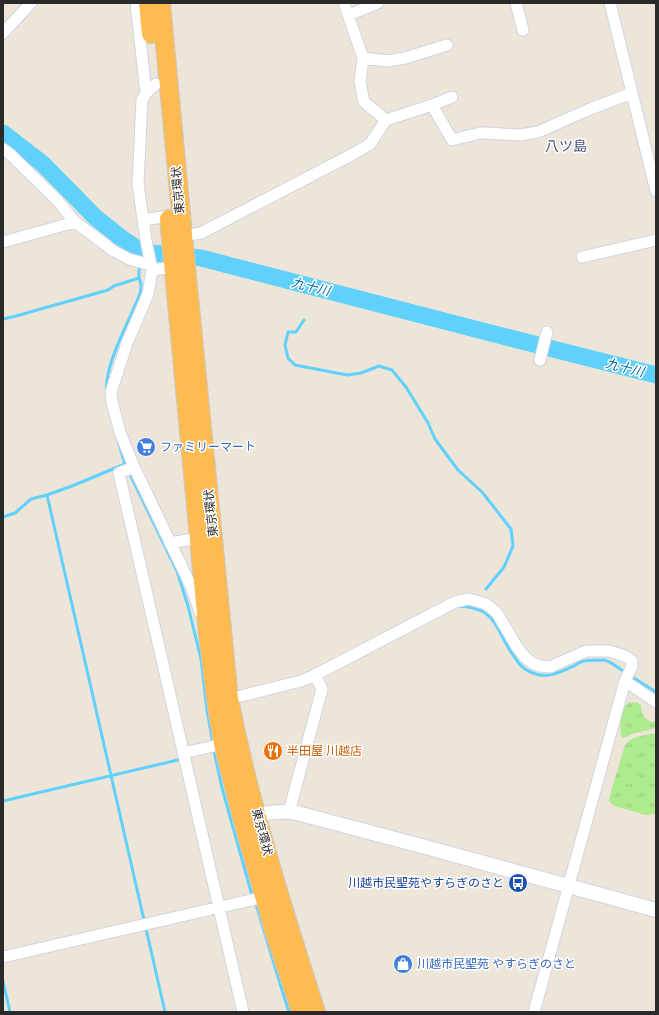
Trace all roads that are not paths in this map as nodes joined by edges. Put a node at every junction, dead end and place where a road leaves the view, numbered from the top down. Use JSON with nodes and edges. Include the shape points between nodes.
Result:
{"nodes":[{"id":1,"x":31,"y":3,"type":"edge"},
{"id":2,"x":136,"y":3,"type":"edge"},
{"id":3,"x":344,"y":3,"type":"edge"},
{"id":4,"x":378,"y":3,"type":"edge"},
{"id":5,"x":516,"y":3,"type":"edge"},
{"id":6,"x":610,"y":3,"type":"edge"},
{"id":7,"x":160,"y":4,"type":"edge"},
{"id":8,"x":349,"y":15,"type":"junction"},
{"id":9,"x":523,"y":30,"type":"dead end"},
{"id":10,"x":3,"y":32,"type":"edge"},
{"id":11,"x":447,"y":45,"type":"dead end"},
{"id":12,"x":363,"y":58,"type":"junction"},
{"id":13,"x":151,"y":89,"type":"junction"},
{"id":14,"x":632,"y":93,"type":"junction"},
{"id":15,"x":452,"y":97,"type":"dead end"},
{"id":16,"x":432,"y":105,"type":"junction"},
{"id":17,"x":386,"y":120,"type":"junction"},
{"id":18,"x":3,"y":149,"type":"edge"},
{"id":19,"x":656,"y":191,"type":"edge"},
{"id":20,"x":168,"y":216,"type":"junction"},
{"id":21,"x":143,"y":220,"type":"junction"},
{"id":22,"x":75,"y":222,"type":"junction"},
{"id":23,"x":183,"y":236,"type":"junction"},
{"id":24,"x":656,"y":240,"type":"edge"},
{"id":25,"x":3,"y":242,"type":"edge"},
{"id":26,"x":582,"y":257,"type":"dead end"},
{"id":27,"x":179,"y":266,"type":"junction"},
{"id":28,"x":152,"y":267,"type":"junction"},
{"id":29,"x":547,"y":332,"type":"dead end"},
{"id":30,"x":540,"y":360,"type":"dead end"},
{"id":31,"x":134,"y":468,"type":"junction"},
{"id":32,"x":200,"y":538,"type":"junction"},
{"id":33,"x":170,"y":543,"type":"junction"},
{"id":34,"x":208,"y":635,"type":"junction"},
{"id":35,"x":627,"y":677,"type":"junction"},
{"id":36,"x":317,"y":678,"type":"junction"},
{"id":37,"x":229,"y":698,"type":"junction"},
{"id":38,"x":656,"y":702,"type":"edge"},
{"id":39,"x":223,"y":744,"type":"junction"},
{"id":40,"x":183,"y":753,"type":"junction"},
{"id":41,"x":289,"y":812,"type":"junction"},
{"id":42,"x":249,"y":817,"type":"junction"},
{"id":43,"x":568,"y":886,"type":"junction"},
{"id":44,"x":264,"y":897,"type":"junction"},
{"id":45,"x":219,"y":907,"type":"junction"},
{"id":46,"x":656,"y":910,"type":"edge"},
{"id":47,"x":3,"y":957,"type":"edge"},
{"id":48,"x":243,"y":1012,"type":"edge"},
{"id":49,"x":301,"y":1012,"type":"edge"},
{"id":50,"x":316,"y":1012,"type":"edge"},
{"id":51,"x":534,"y":1012,"type":"edge"}],
"edges":[{"from":1,"to":10,"type":"street"},
{"from":2,"to":13,"type":"street"},
{"from":3,"to":8,"type":"street"},
{"from":4,"to":8,"type":"street"},
{"from":5,"to":9,"type":"street"},
{"from":6,"to":14,"type":"street"},
{"from":7,"to":13,"type":"highway","name":"東京環状"},
{"from":7,"to":23,"type":"highway","name":"東京環状"},
{"from":8,"to":12,"type":"street"},
{"from":11,"to":12,"type":"street","via":[[388,61]]},
{"from":12,"to":17,"type":"street","via":[[360,82],[364,102]]},
{"from":13,"to":20,"type":"highway","name":"東京環状"},
{"from":13,"to":21,"type":"street","via":[[142,100],[138,184]]},
{"from":14,"to":16,"type":"street","via":[[538,132],[520,135],[480,133],[452,140]]},
{"from":14,"to":19,"type":"street"},
{"from":15,"to":16,"type":"street"},
{"from":16,"to":17,"type":"street"},
{"from":17,"to":23,"type":"street","via":[[370,144],[354,154],[201,233]]},
{"from":18,"to":22,"type":"street","via":[[11,154]]},
{"from":20,"to":21,"type":"street"},
{"from":20,"to":27,"type":"highway","name":"東京環状"},
{"from":21,"to":28,"type":"street"},
{"from":22,"to":25,"type":"street"},
{"from":22,"to":28,"type":"street","via":[[112,250]]},
{"from":23,"to":27,"type":"highway","name":"東京環状"},
{"from":24,"to":26,"type":"street"},
{"from":27,"to":28,"type":"street"},
{"from":27,"to":32,"type":"highway","name":"東京環状"},
{"from":27,"to":37,"type":"highway","name":"東京環状"},
{"from":28,"to":31,"type":"street","via":[[148,294],[126,343],[111,392],[120,432]]},
{"from":29,"to":30,"type":"street"},
{"from":31,"to":33,"type":"street"},
{"from":31,"to":40,"type":"street","via":[[119,473]]},
{"from":32,"to":33,"type":"street"},
{"from":32,"to":34,"type":"highway","name":"東京環状"},
{"from":33,"to":34,"type":"street","via":[[191,586]]},
{"from":34,"to":39,"type":"highway","name":"東京環状"},
{"from":35,"to":36,"type":"street","via":[[632,661],[609,651],[586,651],[550,667],[532,663],[517,647],[497,613],[486,604],[469,599],[455,602]]},
{"from":35,"to":38,"type":"street"},
{"from":35,"to":43,"type":"street"},
{"from":36,"to":37,"type":"street"},
{"from":36,"to":41,"type":"street","via":[[322,689]]},
{"from":37,"to":42,"type":"highway","name":"東京環状"},
{"from":39,"to":40,"type":"street"},
{"from":39,"to":42,"type":"highway","name":"東京環状"},
{"from":40,"to":45,"type":"street"},
{"from":41,"to":42,"type":"street"},
{"from":41,"to":43,"type":"street"},
{"from":42,"to":44,"type":"highway","name":"東京環状"},
{"from":42,"to":50,"type":"highway","name":"東京環状","via":[[279,893]]},
{"from":43,"to":46,"type":"street"},
{"from":43,"to":51,"type":"street"},
{"from":44,"to":45,"type":"street"},
{"from":44,"to":49,"type":"highway","name":"東京環状"},
{"from":45,"to":47,"type":"street"},
{"from":45,"to":48,"type":"street"}]}
